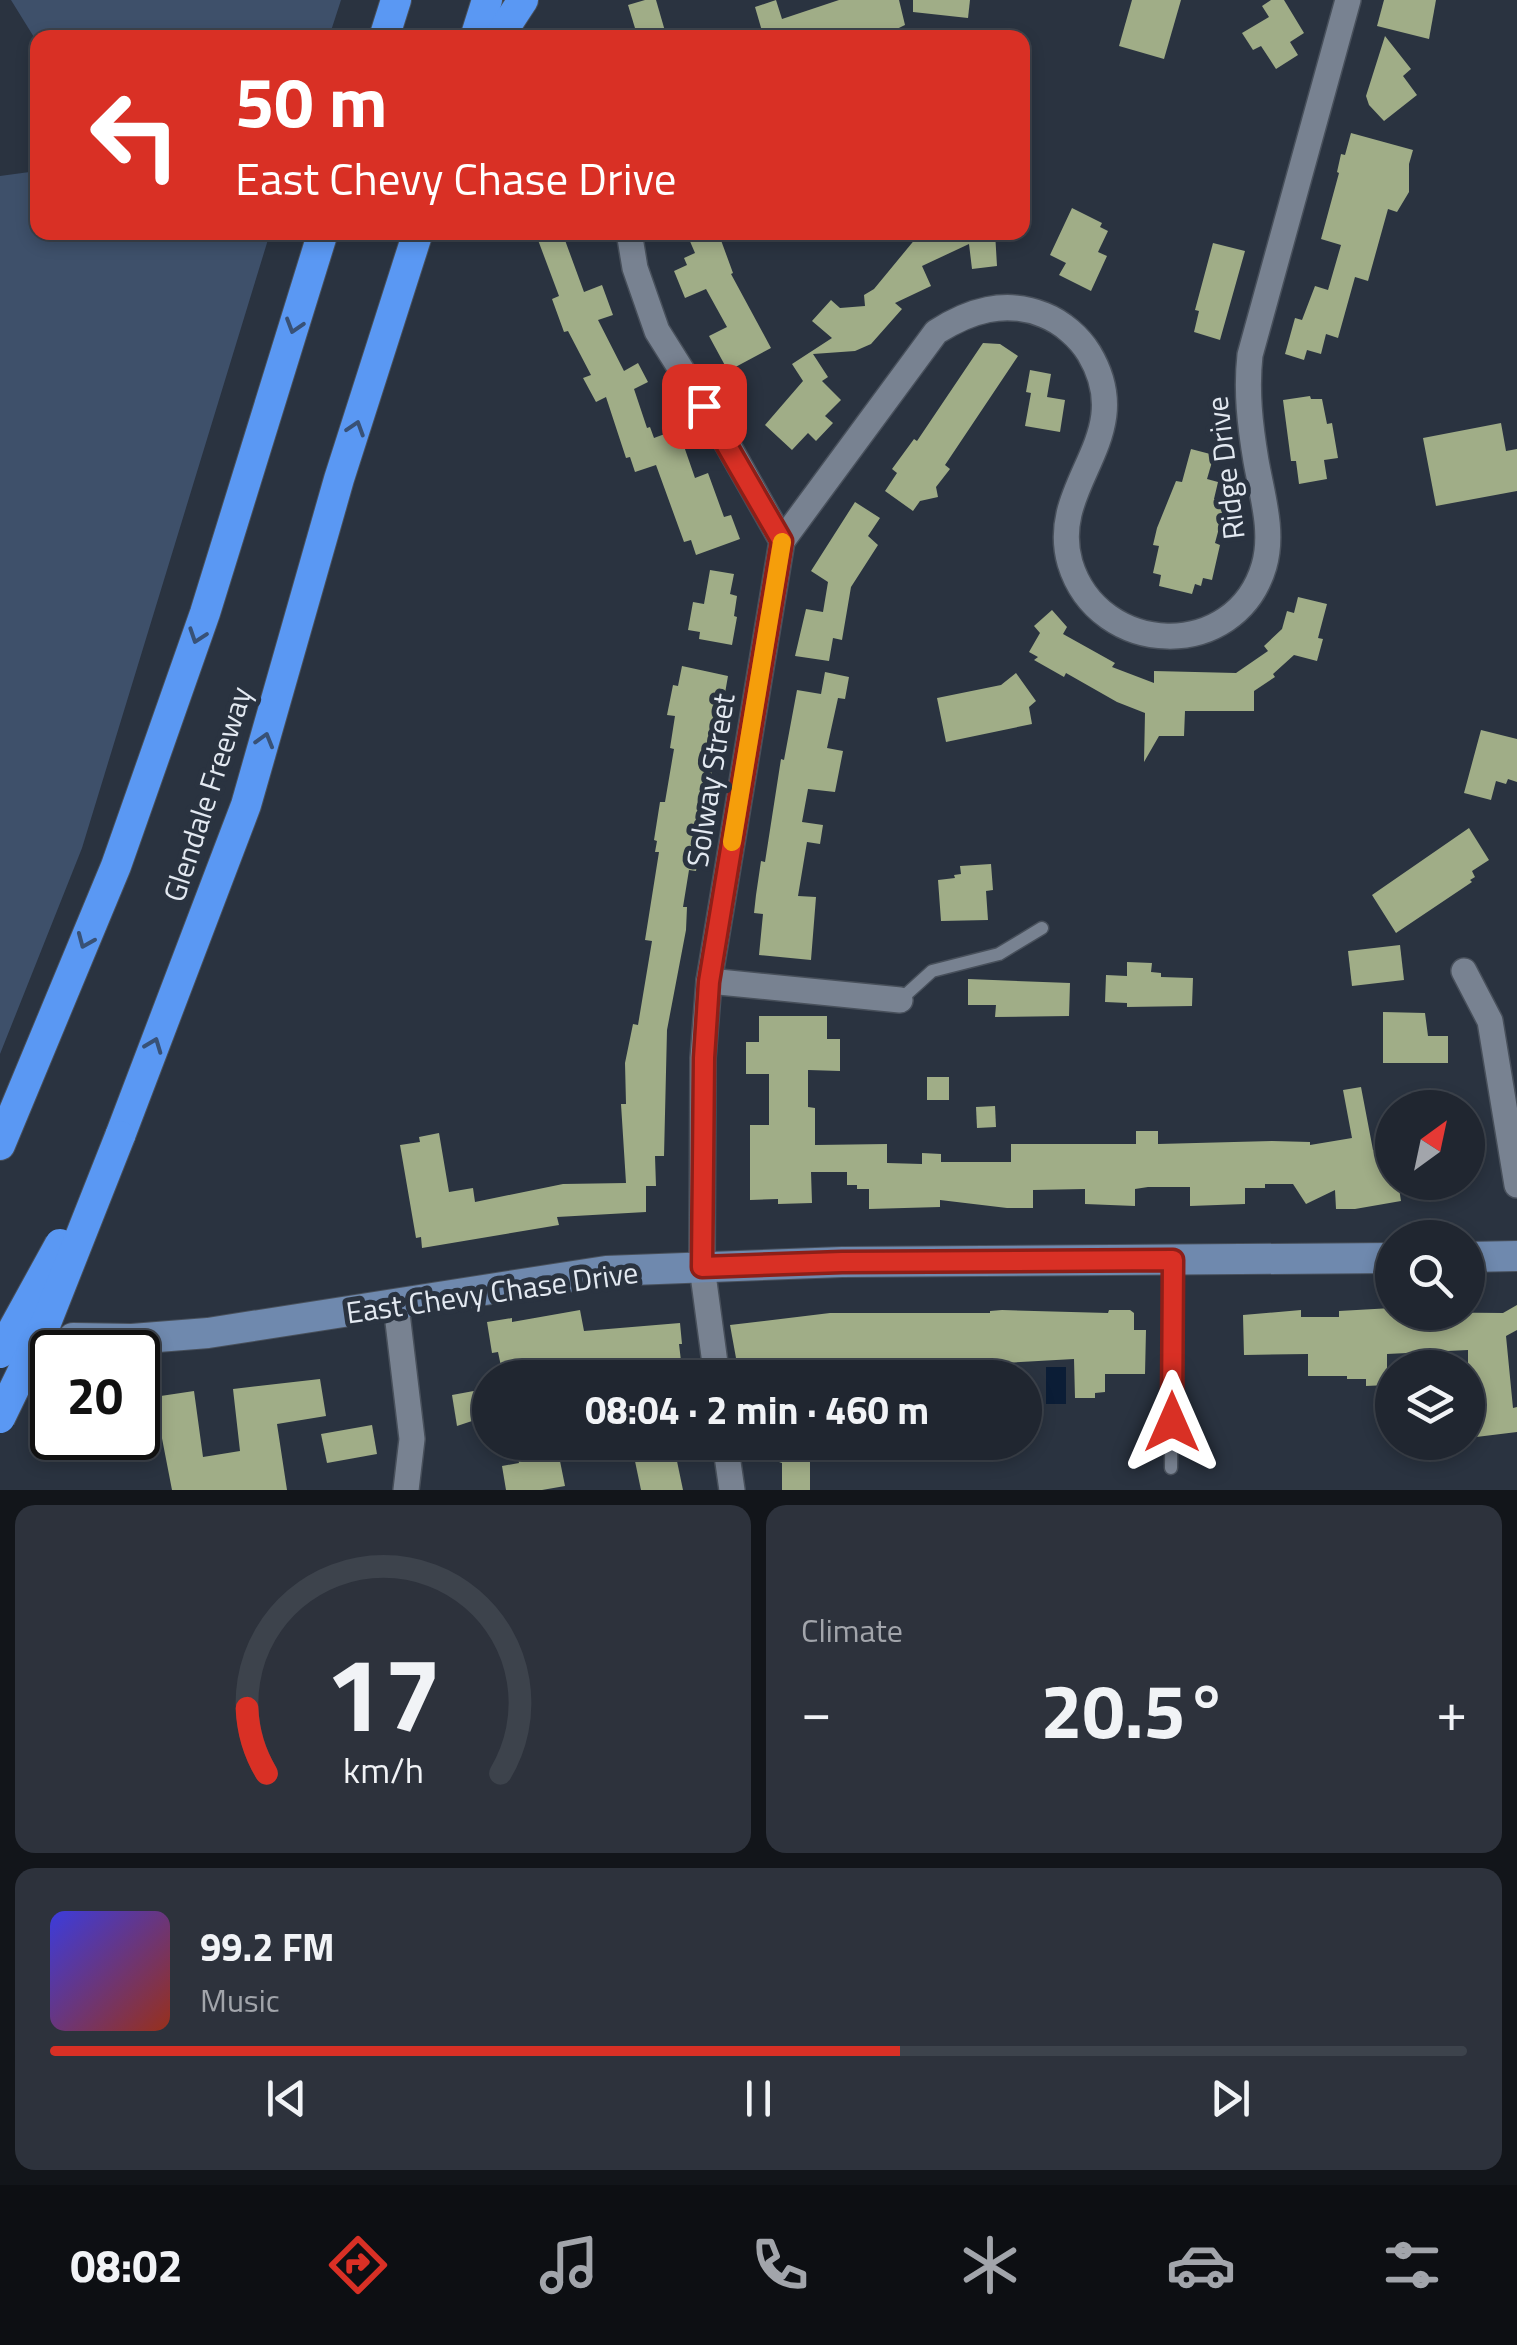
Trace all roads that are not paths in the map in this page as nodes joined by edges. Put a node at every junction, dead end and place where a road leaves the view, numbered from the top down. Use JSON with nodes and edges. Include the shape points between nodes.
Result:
{"nodes":[{"id":1,"x":396,"y":0,"type":"edge"},
{"id":2,"x":487,"y":0,"type":"edge"},
{"id":3,"x":522,"y":0,"type":"edge"},
{"id":4,"x":1348,"y":0,"type":"edge"},
{"id":5,"x":387,"y":30,"type":"edge"},
{"id":6,"x":477,"y":30,"type":"edge"},
{"id":7,"x":503,"y":30,"type":"edge"},
{"id":8,"x":321,"y":240,"type":"edge"},
{"id":9,"x":415,"y":240,"type":"edge"},
{"id":10,"x":630,"y":240,"type":"edge"},
{"id":11,"x":782,"y":541,"type":"junction"},
{"id":12,"x":1042,"y":928,"type":"dead end"},
{"id":13,"x":1464,"y":970,"type":"dead end"},
{"id":14,"x":709,"y":982,"type":"junction"},
{"id":15,"x":900,"y":1000,"type":"joint"},
{"id":16,"x":120,"y":1136,"type":"junction"},
{"id":17,"x":2,"y":1138,"type":"edge"},
{"id":18,"x":1517,"y":1185,"type":"edge"},
{"id":19,"x":1517,"y":1256,"type":"edge"},
{"id":20,"x":1485,"y":1257,"type":"edge"},
{"id":21,"x":1375,"y":1258,"type":"edge"},
{"id":22,"x":1173,"y":1260,"type":"junction"},
{"id":23,"x":702,"y":1267,"type":"junction"},
{"id":24,"x":396,"y":1304,"type":"junction"},
{"id":25,"x":160,"y":1335,"type":"edge"},
{"id":26,"x":0,"y":1353,"type":"edge"},
{"id":27,"x":714,"y":1360,"type":"edge"},
{"id":28,"x":0,"y":1418,"type":"edge"},
{"id":29,"x":728,"y":1460,"type":"edge"},
{"id":30,"x":1171,"y":1468,"type":"dead end"},
{"id":31,"x":406,"y":1490,"type":"edge"},
{"id":32,"x":732,"y":1490,"type":"edge"}],
"edges":[{"from":1,"to":5,"type":"highway"},
{"from":2,"to":6,"type":"highway"},
{"from":3,"to":7,"type":"highway"},
{"from":4,"to":11,"type":"street","name":"Ridge Drive","via":[[1250,355],[1248,400],[1268,544],[1246,600],[1212,626],[1170,638],[1130,631],[1093,604],[1071,566],[1066,526],[1104,427],[1103,388],[1082,343],[1047,316],[1025,309],[980,310],[936,332]]},
{"from":8,"to":17,"type":"highway","name":"Glendale Freeway","one_way":true,"via":[[205,613],[129,830]]},
{"from":16,"to":9,"type":"highway","name":"Glendale Freeway","one_way":true,"via":[[246,805]]},
{"from":10,"to":11,"type":"street","via":[[657,331]]},
{"from":11,"to":14,"type":"street","name":"Solway Street"},
{"from":12,"to":15,"type":"lane","via":[[999,954],[932,970]]},
{"from":13,"to":18,"type":"street","via":[[1490,1021]]},
{"from":14,"to":15,"type":"street"},
{"from":14,"to":23,"type":"street","name":"Solway Street"},
{"from":16,"to":26,"type":"highway","name":"Glendale Freeway","bridge":true},
{"from":16,"to":28,"type":"highway","bridge":true,"via":[[46,1323]]},
{"from":19,"to":20,"type":"main road"},
{"from":21,"to":22,"type":"main road","name":"East Chevy Chase Drive"},
{"from":22,"to":23,"type":"main road","name":"East Chevy Chase Drive"},
{"from":22,"to":30,"type":"lane"},
{"from":23,"to":24,"type":"main road","name":"East Chevy Chase Drive","via":[[606,1271]]},
{"from":23,"to":27,"type":"street","name":"Solway Street"},
{"from":24,"to":25,"type":"main road","name":"East Chevy Chase Drive"},
{"from":24,"to":31,"type":"street","via":[[412,1438]]},
{"from":29,"to":32,"type":"street"}]}
